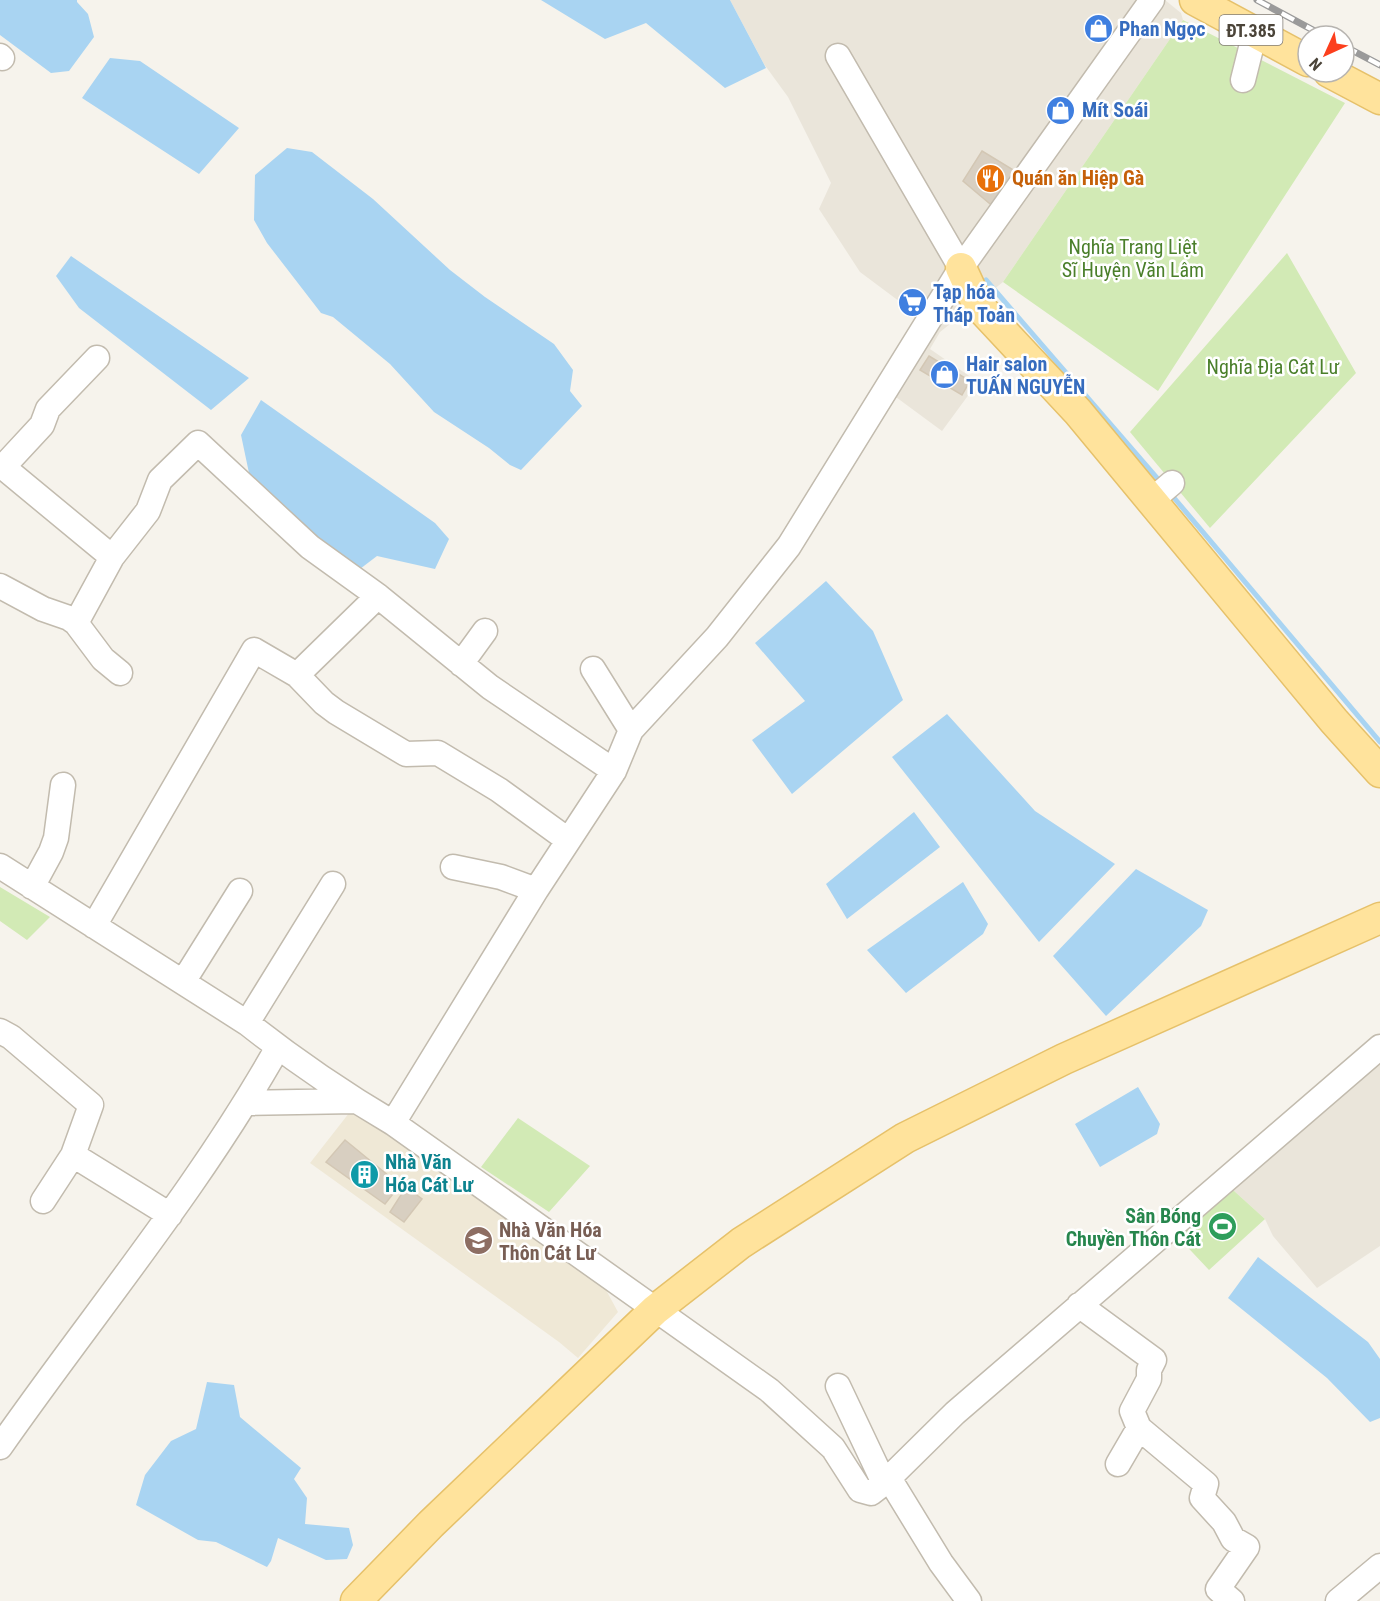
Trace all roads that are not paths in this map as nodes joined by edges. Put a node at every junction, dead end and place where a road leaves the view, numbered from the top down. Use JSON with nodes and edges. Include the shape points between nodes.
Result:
{"nodes":[{"id":1,"x":1152,"y":0,"type":"edge"},
{"id":2,"x":1195,"y":0,"type":"edge"},
{"id":3,"x":1256,"y":32,"type":"junction"},
{"id":4,"x":1296,"y":54,"type":"edge"},
{"id":5,"x":838,"y":56,"type":"dead end"},
{"id":6,"x":1243,"y":80,"type":"dead end"},
{"id":7,"x":1352,"y":84,"type":"edge"},
{"id":8,"x":1380,"y":99,"type":"edge"},
{"id":9,"x":961,"y":268,"type":"junction"},
{"id":10,"x":940,"y":302,"type":"junction"},
{"id":11,"x":978,"y":305,"type":"junction"},
{"id":12,"x":89,"y":360,"type":"dead end"},
{"id":13,"x":112,"y":557,"type":"junction"},
{"id":14,"x":0,"y":586,"type":"edge"},
{"id":15,"x":378,"y":596,"type":"junction"},
{"id":16,"x":76,"y":623,"type":"junction"},
{"id":17,"x":485,"y":632,"type":"dead end"},
{"id":18,"x":461,"y":664,"type":"junction"},
{"id":19,"x":593,"y":669,"type":"dead end"},
{"id":20,"x":120,"y":673,"type":"dead end"},
{"id":21,"x":297,"y":675,"type":"junction"},
{"id":22,"x":630,"y":730,"type":"junction"},
{"id":23,"x":614,"y":771,"type":"junction"},
{"id":24,"x":1380,"y":772,"type":"edge"},
{"id":25,"x":63,"y":785,"type":"dead end"},
{"id":26,"x":568,"y":840,"type":"junction"},
{"id":27,"x":0,"y":866,"type":"edge"},
{"id":28,"x":453,"y":867,"type":"dead end"},
{"id":29,"x":333,"y":884,"type":"dead end"},
{"id":30,"x":32,"y":887,"type":"junction"},
{"id":31,"x":536,"y":890,"type":"junction"},
{"id":32,"x":240,"y":891,"type":"dead end"},
{"id":33,"x":1380,"y":918,"type":"edge"},
{"id":34,"x":94,"y":926,"type":"junction"},
{"id":35,"x":183,"y":982,"type":"junction"},
{"id":36,"x":248,"y":1023,"type":"junction"},
{"id":37,"x":4,"y":1040,"type":"edge"},
{"id":38,"x":278,"y":1047,"type":"junction"},
{"id":39,"x":1380,"y":1047,"type":"edge"},
{"id":40,"x":356,"y":1101,"type":"junction"},
{"id":41,"x":246,"y":1103,"type":"junction"},
{"id":42,"x":393,"y":1123,"type":"junction"},
{"id":43,"x":73,"y":1155,"type":"junction"},
{"id":44,"x":43,"y":1201,"type":"dead end"},
{"id":45,"x":170,"y":1215,"type":"junction"},
{"id":46,"x":1079,"y":1305,"type":"junction"},
{"id":47,"x":656,"y":1310,"type":"junction"},
{"id":48,"x":838,"y":1386,"type":"dead end"},
{"id":49,"x":1139,"y":1428,"type":"junction"},
{"id":50,"x":0,"y":1448,"type":"edge"},
{"id":51,"x":1118,"y":1464,"type":"dead end"},
{"id":52,"x":887,"y":1480,"type":"junction"},
{"id":53,"x":1380,"y":1566,"type":"edge"},
{"id":54,"x":1220,"y":1597,"type":"edge"},
{"id":55,"x":356,"y":1601,"type":"edge"},
{"id":56,"x":969,"y":1601,"type":"edge"},
{"id":57,"x":1338,"y":1601,"type":"edge"}],
"edges":[{"from":1,"to":9,"type":"street"},
{"from":2,"to":3,"type":"main road","number":"ĐT.385"},
{"from":3,"to":4,"type":"main road","number":"ĐT.385"},
{"from":3,"to":6,"type":"street"},
{"from":5,"to":9,"type":"street"},
{"from":7,"to":8,"type":"main road"},
{"from":9,"to":10,"type":"street"},
{"from":9,"to":11,"type":"main road"},
{"from":10,"to":11,"type":"street"},
{"from":10,"to":22,"type":"street","via":[[789,546],[717,637]]},
{"from":11,"to":24,"type":"main road","via":[[1162,492],[1334,721]]},
{"from":12,"to":13,"type":"street","via":[[48,410],[42,425],[3,467]]},
{"from":13,"to":15,"type":"street","via":[[148,511],[160,480],[198,443],[310,547]]},
{"from":13,"to":16,"type":"street"},
{"from":14,"to":16,"type":"street"},
{"from":15,"to":18,"type":"street"},
{"from":15,"to":21,"type":"street"},
{"from":16,"to":20,"type":"street","via":[[98,653]]},
{"from":17,"to":18,"type":"street"},
{"from":18,"to":23,"type":"street"},
{"from":19,"to":22,"type":"street"},
{"from":21,"to":26,"type":"street","via":[[336,712],[406,754],[438,753],[499,790]]},
{"from":21,"to":34,"type":"street","via":[[254,650]]},
{"from":22,"to":23,"type":"street"},
{"from":23,"to":26,"type":"street"},
{"from":25,"to":30,"type":"street","via":[[56,838]]},
{"from":26,"to":31,"type":"street"},
{"from":27,"to":30,"type":"street"},
{"from":28,"to":31,"type":"street"},
{"from":29,"to":36,"type":"street"},
{"from":30,"to":34,"type":"street"},
{"from":31,"to":42,"type":"street"},
{"from":32,"to":35,"type":"street"},
{"from":33,"to":47,"type":"main road","via":[[1064,1059],[905,1138],[741,1243]]},
{"from":34,"to":35,"type":"street"},
{"from":35,"to":36,"type":"street"},
{"from":36,"to":38,"type":"street"},
{"from":37,"to":43,"type":"street","via":[[91,1105]]},
{"from":38,"to":40,"type":"street"},
{"from":38,"to":41,"type":"street"},
{"from":39,"to":46,"type":"street"},
{"from":40,"to":41,"type":"street"},
{"from":40,"to":42,"type":"street"},
{"from":41,"to":45,"type":"street"},
{"from":42,"to":47,"type":"street","via":[[471,1186]]},
{"from":43,"to":44,"type":"street"},
{"from":43,"to":45,"type":"street"},
{"from":45,"to":50,"type":"street"},
{"from":46,"to":49,"type":"street","via":[[1154,1360],[1132,1411]]},
{"from":46,"to":52,"type":"street","via":[[955,1413]]},
{"from":47,"to":52,"type":"street","via":[[802,1418],[833,1448],[860,1490],[871,1493]]},
{"from":47,"to":55,"type":"main road","via":[[431,1524]]},
{"from":48,"to":52,"type":"street"},
{"from":49,"to":51,"type":"street"},
{"from":49,"to":54,"type":"street","via":[[1206,1484],[1202,1498],[1224,1522],[1233,1539],[1247,1547]]},
{"from":52,"to":56,"type":"street"},
{"from":53,"to":57,"type":"street"}]}
